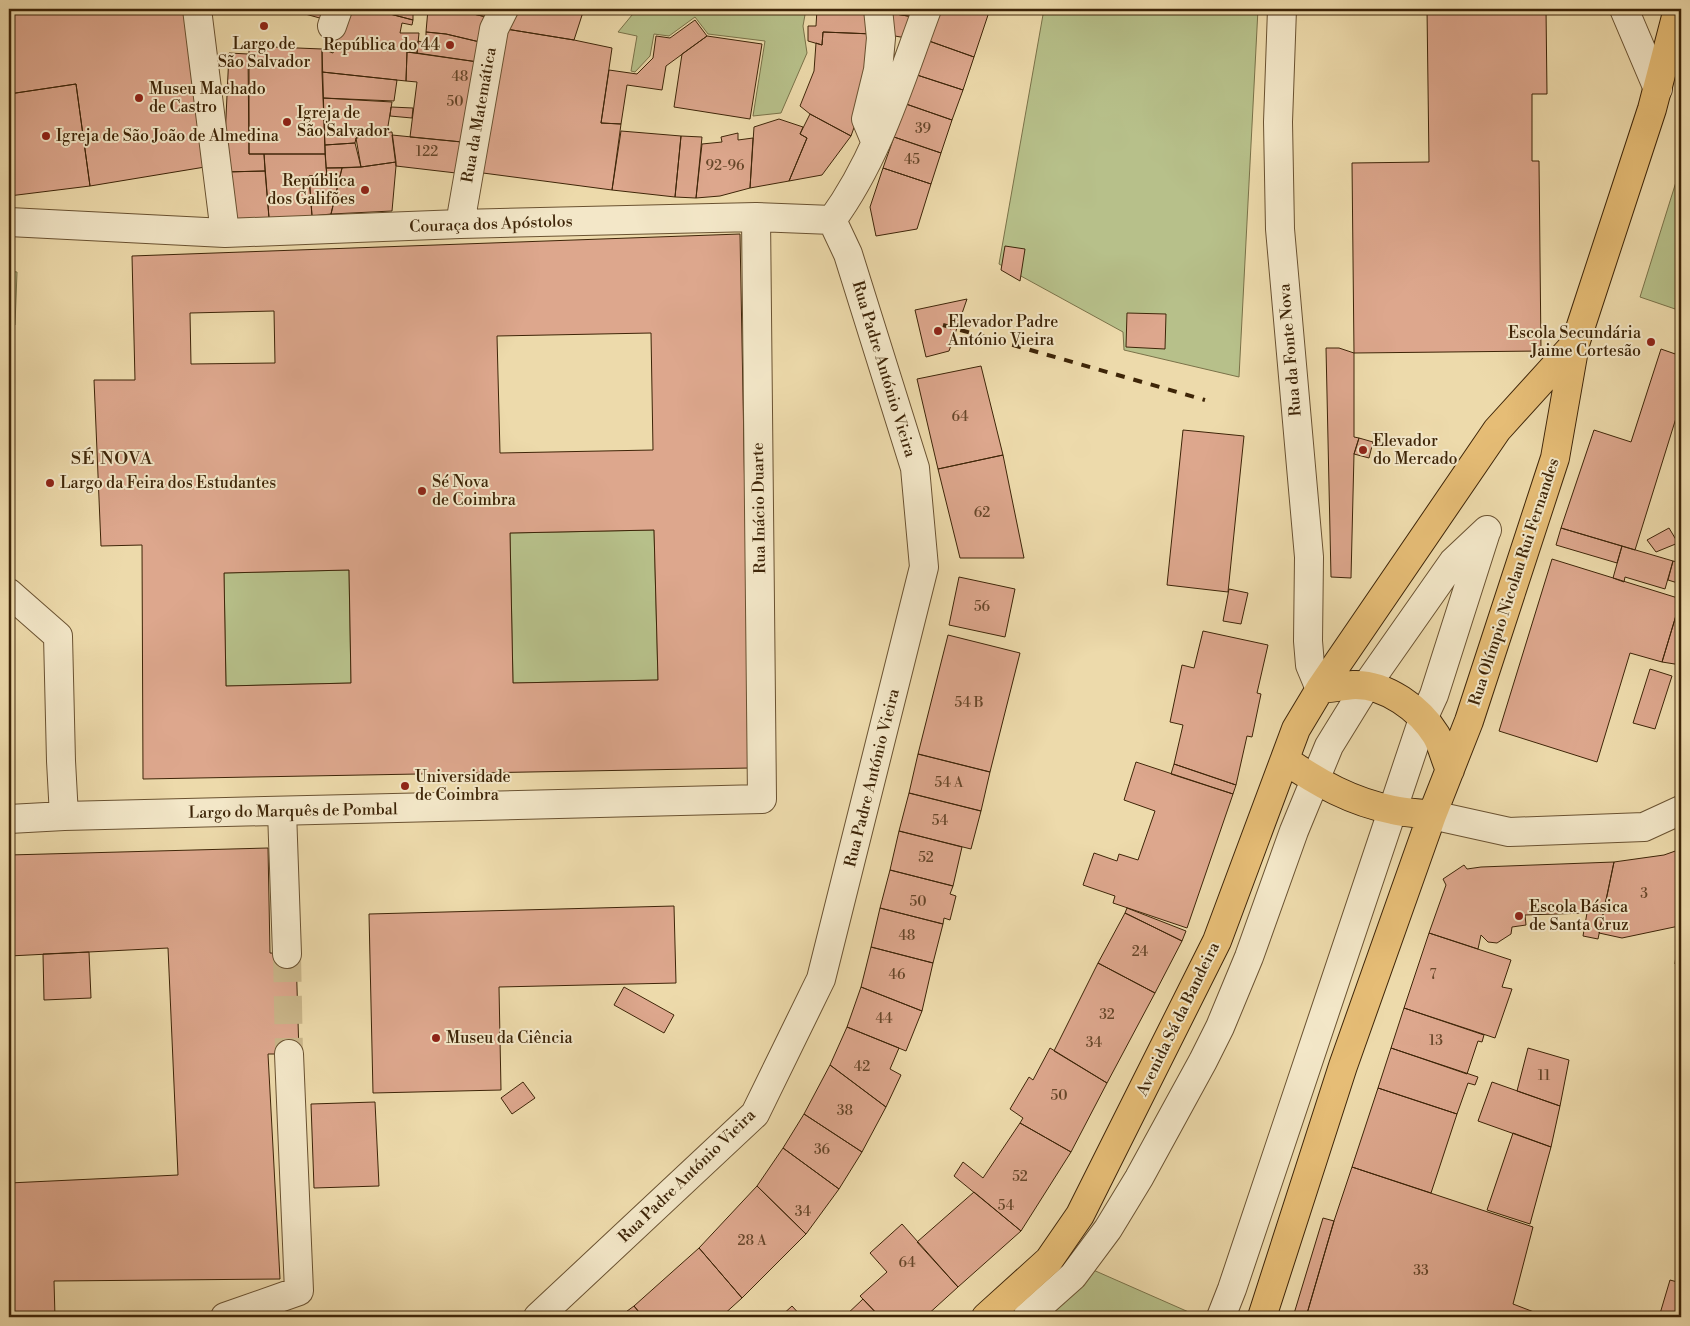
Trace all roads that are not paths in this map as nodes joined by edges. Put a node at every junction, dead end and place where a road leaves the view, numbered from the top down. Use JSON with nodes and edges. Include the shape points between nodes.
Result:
{"nodes":[{"id":1,"x":197,"y":9,"type":"edge"},
{"id":2,"x":504,"y":9,"type":"edge"},
{"id":3,"x":878,"y":9,"type":"edge"},
{"id":4,"x":927,"y":9,"type":"edge"},
{"id":5,"x":1282,"y":9,"type":"edge"},
{"id":6,"x":1624,"y":9,"type":"edge"},
{"id":7,"x":1678,"y":9,"type":"edge"},
{"id":8,"x":1658,"y":89,"type":"junction"},
{"id":9,"x":877,"y":144,"type":"junction"},
{"id":10,"x":756,"y":217,"type":"junction"},
{"id":11,"x":832,"y":220,"type":"junction"},
{"id":12,"x":9,"y":222,"type":"edge"},
{"id":13,"x":460,"y":224,"type":"junction"},
{"id":14,"x":225,"y":233,"type":"junction"},
{"id":15,"x":1575,"y":344,"type":"junction"},
{"id":16,"x":9,"y":592,"type":"edge"},
{"id":17,"x":1366,"y":686,"type":"junction"},
{"id":18,"x":1320,"y":689,"type":"junction"},
{"id":19,"x":1423,"y":719,"type":"junction"},
{"id":20,"x":1284,"y":760,"type":"junction"},
{"id":21,"x":1450,"y":770,"type":"junction"},
{"id":22,"x":1314,"y":780,"type":"junction"},
{"id":23,"x":762,"y":799,"type":"joint"},
{"id":24,"x":1393,"y":810,"type":"junction"},
{"id":25,"x":1681,"y":810,"type":"edge"},
{"id":26,"x":282,"y":811,"type":"junction"},
{"id":27,"x":1432,"y":815,"type":"junction"},
{"id":28,"x":64,"y":816,"type":"junction"},
{"id":29,"x":9,"y":819,"type":"edge"},
{"id":30,"x":286,"y":954,"type":"tunnel mouth"},
{"id":31,"x":289,"y":1054,"type":"tunnel mouth"},
{"id":32,"x":225,"y":1317,"type":"edge"},
{"id":33,"x":538,"y":1317,"type":"edge"},
{"id":34,"x":986,"y":1317,"type":"edge"},
{"id":35,"x":1027,"y":1317,"type":"edge"},
{"id":36,"x":1221,"y":1317,"type":"edge"},
{"id":37,"x":1262,"y":1317,"type":"edge"}],
"edges":[{"from":1,"to":14,"type":"street"},
{"from":2,"to":13,"type":"street","name":"Rua da Matemática","via":[[494,29]]},
{"from":3,"to":9,"type":"street","via":[[881,38],[878,70],[866,119]]},
{"from":4,"to":9,"type":"street"},
{"from":5,"to":18,"type":"street","name":"Rua da Fonte Nova","via":[[1278,122],[1280,229],[1308,557],[1310,665]]},
{"from":6,"to":8,"type":"street"},
{"from":7,"to":8,"type":"main road","name":"Rua Olímpio Nicolau Rui Fernandes"},
{"from":8,"to":15,"type":"main road","name":"Rua Olímpio Nicolau Rui Fernandes"},
{"from":9,"to":11,"type":"street","via":[[848,198]]},
{"from":10,"to":11,"type":"street"},
{"from":10,"to":13,"type":"street","name":"Couraça dos Apóstolos"},
{"from":10,"to":23,"type":"street","name":"Rua Inácio Duarte"},
{"from":11,"to":33,"type":"street","name":"Rua Padre António Vieira","via":[[848,254],[915,468],[924,566],[822,979],[755,1114]]},
{"from":12,"to":14,"type":"street","name":"Couraça dos Apóstolos"},
{"from":13,"to":14,"type":"street","name":"Couraça dos Apóstolos"},
{"from":15,"to":18,"type":"main road","name":"Rua Olímpio Nicolau Rui Fernandes","via":[[1497,430]]},
{"from":15,"to":21,"type":"main road","name":"Rua Olímpio Nicolau Rui Fernandes","via":[[1555,458]]},
{"from":16,"to":28,"type":"street","via":[[58,636]]},
{"from":17,"to":18,"type":"main road"},
{"from":17,"to":19,"type":"main road","via":[[1392,694],[1415,709]]},
{"from":17,"to":19,"type":"street","via":[[1453,562],[1487,530],[1434,695]]},
{"from":17,"to":22,"type":"street","via":[[1329,746]]},
{"from":18,"to":20,"type":"main road","name":"Avenida Sá da Bandeira","via":[[1296,729]]},
{"from":19,"to":21,"type":"main road","via":[[1436,735]]},
{"from":19,"to":24,"type":"street"},
{"from":20,"to":22,"type":"main road"},
{"from":20,"to":34,"type":"main road","name":"Avenida Sá da Bandeira","via":[[1217,941],[1080,1215],[1049,1260]]},
{"from":21,"to":27,"type":"main road","name":"Rua Olímpio Nicolau Rui Fernandes"},
{"from":22,"to":24,"type":"main road","via":[[1364,802]]},
{"from":22,"to":35,"type":"street","via":[[1249,957],[1203,1060],[1108,1229],[1073,1276]]},
{"from":23,"to":26,"type":"street","name":"Largo do Marquês de Pombal"},
{"from":24,"to":27,"type":"main road"},
{"from":24,"to":36,"type":"street"},
{"from":25,"to":27,"type":"street","via":[[1644,827],[1509,832]]},
{"from":26,"to":28,"type":"street","name":"Largo do Marquês de Pombal"},
{"from":26,"to":30,"type":"street"},
{"from":27,"to":37,"type":"main road","via":[[1344,1066]]},
{"from":28,"to":29,"type":"street","name":"Largo do Marquês de Pombal"},
{"from":31,"to":32,"type":"street","via":[[299,1291]]}]}
